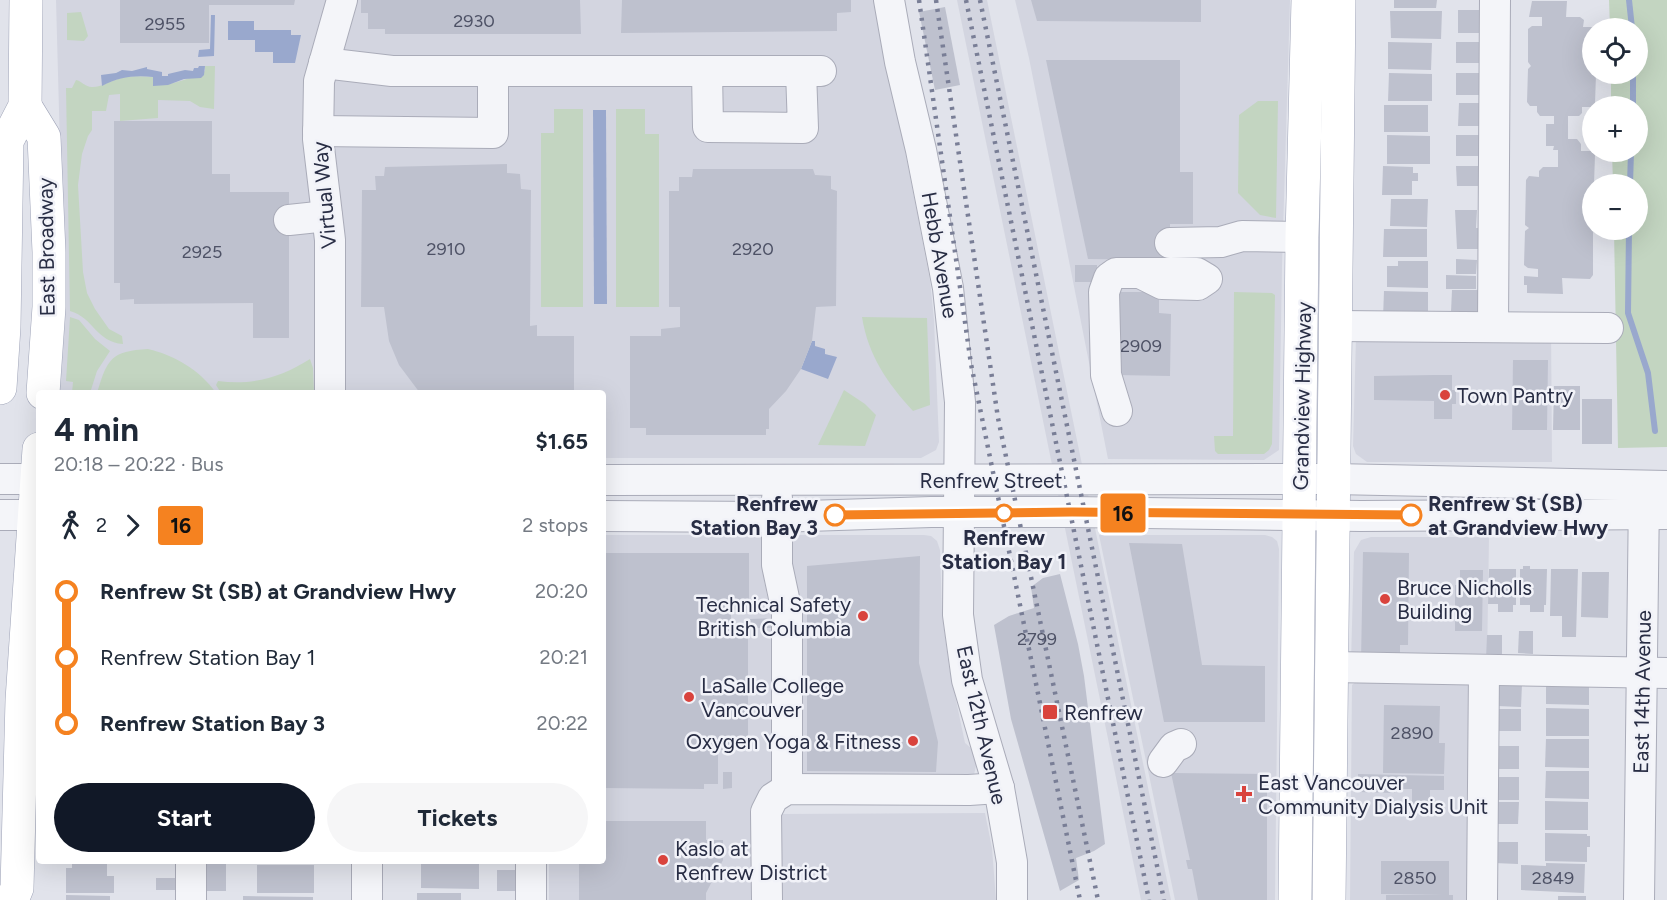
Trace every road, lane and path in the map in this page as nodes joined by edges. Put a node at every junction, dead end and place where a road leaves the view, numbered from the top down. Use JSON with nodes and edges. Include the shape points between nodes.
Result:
{"nodes":[{"id":1,"x":26,"y":0,"type":"edge"},
{"id":2,"x":342,"y":0,"type":"edge"},
{"id":3,"x":890,"y":0,"type":"edge"},
{"id":4,"x":1308,"y":0,"type":"edge"},
{"id":5,"x":1340,"y":0,"type":"edge"},
{"id":6,"x":1496,"y":0,"type":"edge"},
{"id":7,"x":324,"y":63,"type":"junction"},
{"id":8,"x":493,"y":71,"type":"junction"},
{"id":9,"x":706,"y":72,"type":"junction"},
{"id":10,"x":25,"y":106,"type":"junction"},
{"id":11,"x":318,"y":131,"type":"junction"},
{"id":12,"x":327,"y":216,"type":"junction"},
{"id":13,"x":289,"y":220,"type":"dead end"},
{"id":14,"x":1302,"y":237,"type":"junction"},
{"id":15,"x":1170,"y":243,"type":"dead end"},
{"id":16,"x":1207,"y":279,"type":"dead end"},
{"id":17,"x":1335,"y":326,"type":"junction"},
{"id":18,"x":1493,"y":326,"type":"junction"},
{"id":19,"x":2,"y":327,"type":"edge"},
{"id":20,"x":1608,"y":328,"type":"dead end"},
{"id":21,"x":0,"y":388,"type":"edge"},
{"id":22,"x":43,"y":390,"type":"edge"},
{"id":23,"x":330,"y":390,"type":"edge"},
{"id":24,"x":1117,"y":411,"type":"dead end"},
{"id":25,"x":36,"y":470,"type":"edge"},
{"id":26,"x":0,"y":479,"type":"edge"},
{"id":27,"x":1301,"y":479,"type":"junction"},
{"id":28,"x":1334,"y":479,"type":"junction"},
{"id":29,"x":606,"y":480,"type":"edge"},
{"id":30,"x":777,"y":480,"type":"junction"},
{"id":31,"x":960,"y":480,"type":"junction"},
{"id":32,"x":1655,"y":500,"type":"edge"},
{"id":33,"x":959,"y":513,"type":"junction"},
{"id":34,"x":0,"y":515,"type":"edge"},
{"id":35,"x":36,"y":515,"type":"edge"},
{"id":36,"x":1300,"y":515,"type":"junction"},
{"id":37,"x":1334,"y":515,"type":"junction"},
{"id":38,"x":606,"y":516,"type":"edge"},
{"id":39,"x":776,"y":517,"type":"junction"},
{"id":40,"x":36,"y":546,"type":"edge"},
{"id":41,"x":1332,"y":667,"type":"junction"},
{"id":42,"x":32,"y":668,"type":"edge"},
{"id":43,"x":1484,"y":671,"type":"junction"},
{"id":44,"x":1654,"y":673,"type":"edge"},
{"id":45,"x":999,"y":788,"type":"junction"},
{"id":46,"x":787,"y":789,"type":"junction"},
{"id":47,"x":191,"y":864,"type":"edge"},
{"id":48,"x":367,"y":864,"type":"edge"},
{"id":49,"x":531,"y":864,"type":"edge"},
{"id":50,"x":12,"y":900,"type":"edge"},
{"id":51,"x":191,"y":900,"type":"edge"},
{"id":52,"x":367,"y":900,"type":"edge"},
{"id":53,"x":531,"y":900,"type":"edge"},
{"id":54,"x":767,"y":900,"type":"edge"},
{"id":55,"x":1012,"y":900,"type":"edge"},
{"id":56,"x":1295,"y":900,"type":"edge"},
{"id":57,"x":1329,"y":900,"type":"edge"},
{"id":58,"x":1482,"y":900,"type":"edge"},
{"id":59,"x":1639,"y":900,"type":"edge"}],
"edges":[{"from":1,"to":10,"type":"main road","name":"East Broadway"},
{"from":2,"to":7,"type":"street","name":"Virtual Way"},
{"from":3,"to":31,"type":"street","name":"Hebb Avenue","via":[[948,288],[960,402]]},
{"from":4,"to":14,"type":"main road","name":"Grandview Highway"},
{"from":5,"to":17,"type":"main road","name":"Grandview Highway"},
{"from":6,"to":18,"type":"street"},
{"from":7,"to":8,"type":"street","via":[[392,71]]},
{"from":7,"to":11,"type":"street","name":"Virtual Way","via":[[319,81]]},
{"from":8,"to":9,"type":"street"},
{"from":8,"to":11,"type":"street","via":[[493,133]]},
{"from":9,"to":9,"type":"street","via":[[811,71],[803,128],[708,127]]},
{"from":10,"to":19,"type":"main road","name":"East Broadway","via":[[7,141]]},
{"from":10,"to":22,"type":"main road","name":"East Broadway","via":[[44,137],[49,307]]},
{"from":11,"to":12,"type":"street","name":"Virtual Way"},
{"from":12,"to":13,"type":"street"},
{"from":12,"to":23,"type":"street","name":"Virtual Way"},
{"from":14,"to":15,"type":"street","via":[[1242,236],[1221,242]]},
{"from":14,"to":27,"type":"main road","name":"Grandview Highway"},
{"from":16,"to":24,"type":"street","via":[[1197,273],[1116,273],[1109,278],[1104,292],[1106,375]]},
{"from":17,"to":18,"type":"street"},
{"from":17,"to":28,"type":"main road","name":"Grandview Highway"},
{"from":18,"to":20,"type":"street"},
{"from":19,"to":21,"type":"main road","name":"East Broadway"},
{"from":25,"to":26,"type":"street"},
{"from":27,"to":28,"type":"street","name":"Renfrew Street"},
{"from":27,"to":31,"type":"street","name":"Renfrew Street"},
{"from":27,"to":36,"type":"main road","name":"Grandview Highway"},
{"from":28,"to":32,"type":"street","name":"Renfrew Street"},
{"from":28,"to":37,"type":"main road","name":"Grandview Highway"},
{"from":29,"to":30,"type":"street","name":"Renfrew Street"},
{"from":30,"to":31,"type":"street","name":"Renfrew Street"},
{"from":30,"to":39,"type":"street"},
{"from":31,"to":33,"type":"street","name":"Hebb Avenue"},
{"from":32,"to":37,"type":"street","name":"Renfrew Street"},
{"from":32,"to":44,"type":"street","name":"East 14th Avenue"},
{"from":33,"to":36,"type":"street","name":"Renfrew Street"},
{"from":33,"to":39,"type":"street","name":"Renfrew Street"},
{"from":33,"to":45,"type":"street","name":"East 12th Avenue","via":[[958,615],[967,680]]},
{"from":34,"to":35,"type":"street"},
{"from":36,"to":37,"type":"street","name":"Renfrew Street"},
{"from":36,"to":56,"type":"main road","name":"Grandview Highway"},
{"from":37,"to":41,"type":"main road","name":"Grandview Highway"},
{"from":38,"to":39,"type":"street","name":"Renfrew Street"},
{"from":39,"to":46,"type":"street","via":[[777,565],[787,612]]},
{"from":40,"to":42,"type":"main road"},
{"from":41,"to":43,"type":"street"},
{"from":41,"to":57,"type":"main road","name":"Grandview Highway"},
{"from":42,"to":50,"type":"main road","via":[[17,888]]},
{"from":43,"to":44,"type":"street"},
{"from":43,"to":58,"type":"street"},
{"from":44,"to":59,"type":"street","name":"East 14th Avenue"},
{"from":45,"to":46,"type":"street"},
{"from":45,"to":55,"type":"street","name":"East 12th Avenue","via":[[1012,862]]},
{"from":46,"to":54,"type":"street","via":[[773,798],[766,812]]},
{"from":47,"to":51,"type":"street"},
{"from":48,"to":52,"type":"street"},
{"from":49,"to":53,"type":"street"}]}
